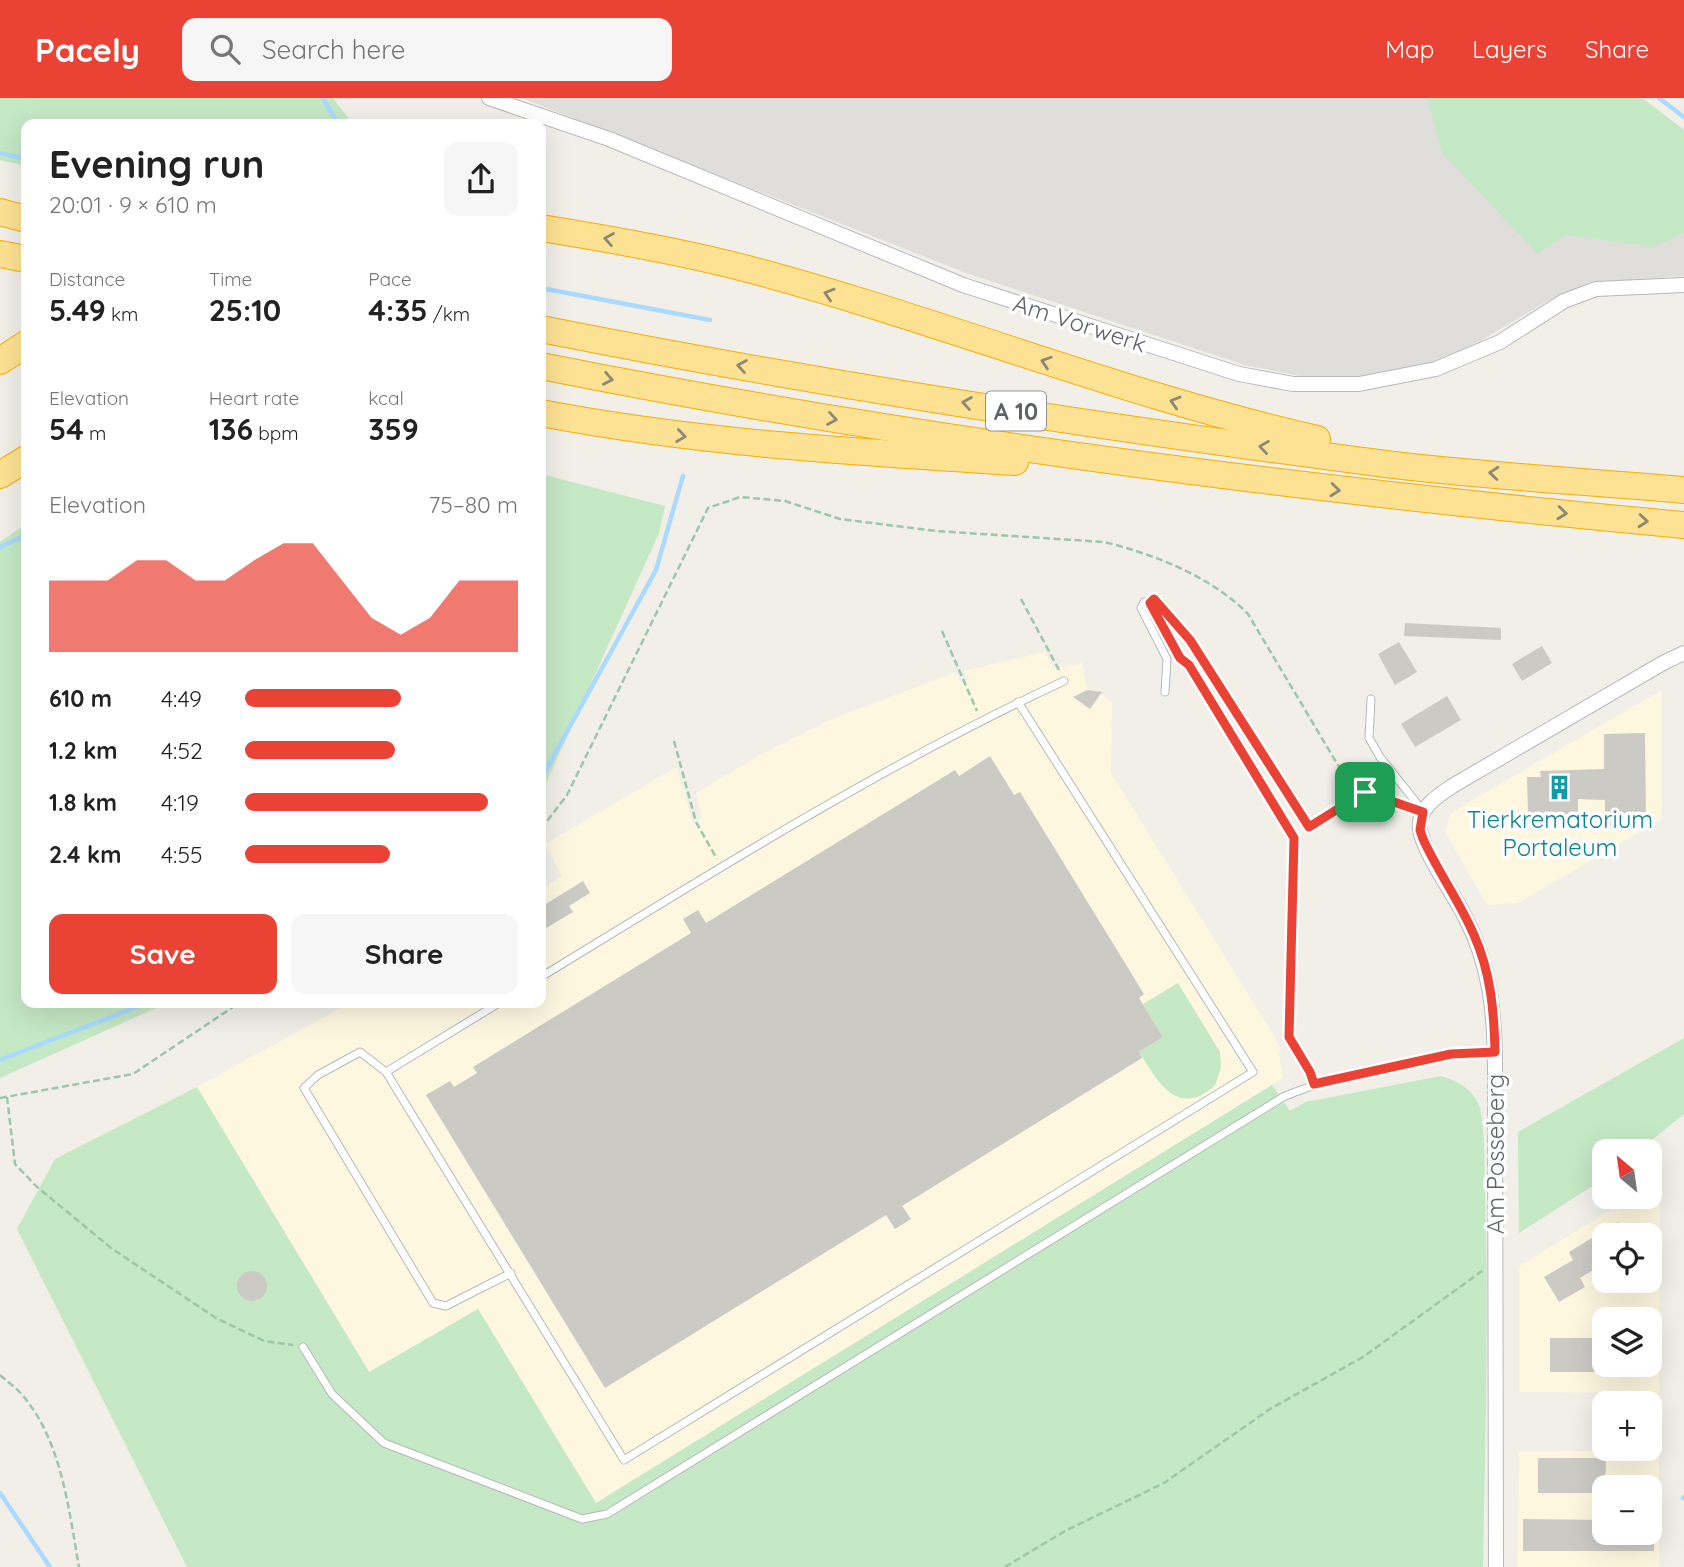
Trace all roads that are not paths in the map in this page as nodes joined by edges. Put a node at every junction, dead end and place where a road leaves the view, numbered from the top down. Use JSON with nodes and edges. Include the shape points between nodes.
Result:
{"nodes":[{"id":1,"x":489,"y":98,"type":"edge"},
{"id":2,"x":0,"y":212,"type":"edge"},
{"id":3,"x":21,"y":218,"type":"edge"},
{"id":4,"x":546,"y":229,"type":"edge"},
{"id":5,"x":0,"y":254,"type":"edge"},
{"id":6,"x":21,"y":258,"type":"edge"},
{"id":7,"x":1684,"y":285,"type":"edge"},
{"id":8,"x":546,"y":330,"type":"edge"},
{"id":9,"x":546,"y":367,"type":"edge"},
{"id":10,"x":546,"y":414,"type":"edge"},
{"id":11,"x":21,"y":462,"type":"edge"},
{"id":12,"x":1380,"y":463,"type":"junction"},
{"id":13,"x":1146,"y":466,"type":"junction"},
{"id":14,"x":0,"y":475,"type":"edge"},
{"id":15,"x":1684,"y":490,"type":"edge"},
{"id":16,"x":1684,"y":525,"type":"edge"},
{"id":17,"x":1684,"y":653,"type":"edge"},
{"id":18,"x":1064,"y":681,"type":"road end"},
{"id":19,"x":1165,"y":692,"type":"dead end"},
{"id":20,"x":1371,"y":699,"type":"dead end"},
{"id":21,"x":1018,"y":702,"type":"junction"},
{"id":22,"x":1423,"y":812,"type":"junction"},
{"id":23,"x":546,"y":974,"type":"edge"},
{"id":24,"x":491,"y":1008,"type":"edge"},
{"id":25,"x":1280,"y":1027,"type":"dead end"},
{"id":26,"x":1289,"y":1037,"type":"junction"},
{"id":27,"x":1495,"y":1052,"type":"junction"},
{"id":28,"x":386,"y":1072,"type":"junction"},
{"id":29,"x":1314,"y":1084,"type":"junction"},
{"id":30,"x":511,"y":1273,"type":"junction"},
{"id":31,"x":303,"y":1347,"type":"road end"},
{"id":32,"x":1496,"y":1567,"type":"edge"}],
"edges":[{"from":1,"to":7,"type":"street","name":"Am Vorwerk","via":[[609,139],[963,285],[1240,374],[1293,384],[1359,384],[1436,369],[1500,342],[1564,301],[1596,289]]},
{"from":2,"to":3,"type":"highway"},
{"from":12,"to":4,"type":"highway","one_way":true,"via":[[1332,442],[1111,383],[748,269]]},
{"from":5,"to":6,"type":"highway"},
{"from":12,"to":8,"type":"highway","number":"A 10","one_way":true,"via":[[1063,419]]},
{"from":9,"to":13,"type":"highway","number":"A 10","one_way":true,"via":[[905,431]]},
{"from":10,"to":13,"type":"highway","one_way":true,"via":[[715,441],[1035,464]]},
{"from":11,"to":14,"type":"highway"},
{"from":15,"to":12,"type":"highway","number":"A 10","one_way":true},
{"from":13,"to":16,"type":"highway","number":"A 10","one_way":true},
{"from":17,"to":22,"type":"street","via":[[1454,785]]},
{"from":18,"to":21,"type":"lane"},
{"from":19,"to":26,"type":"lane","via":[[1167,659],[1141,608],[1144,602],[1150,603],[1294,838]]},
{"from":20,"to":22,"type":"lane","via":[[1369,738]]},
{"from":21,"to":23,"type":"lane","via":[[721,867]]},
{"from":21,"to":30,"type":"lane","via":[[1253,1072],[624,1460]]},
{"from":22,"to":27,"type":"street","name":"Am Posseberg","via":[[1423,839],[1485,963]]},
{"from":24,"to":28,"type":"lane"},
{"from":25,"to":26,"type":"lane"},
{"from":26,"to":29,"type":"lane"},
{"from":27,"to":29,"type":"lane","via":[[1451,1054]]},
{"from":27,"to":32,"type":"street","name":"Am Posseberg"},
{"from":28,"to":30,"type":"lane"},
{"from":28,"to":30,"type":"lane","via":[[360,1052],[304,1088],[433,1303],[446,1306]]},
{"from":29,"to":31,"type":"lane","via":[[1283,1097],[607,1514],[582,1520],[384,1443],[332,1394]]}]}
